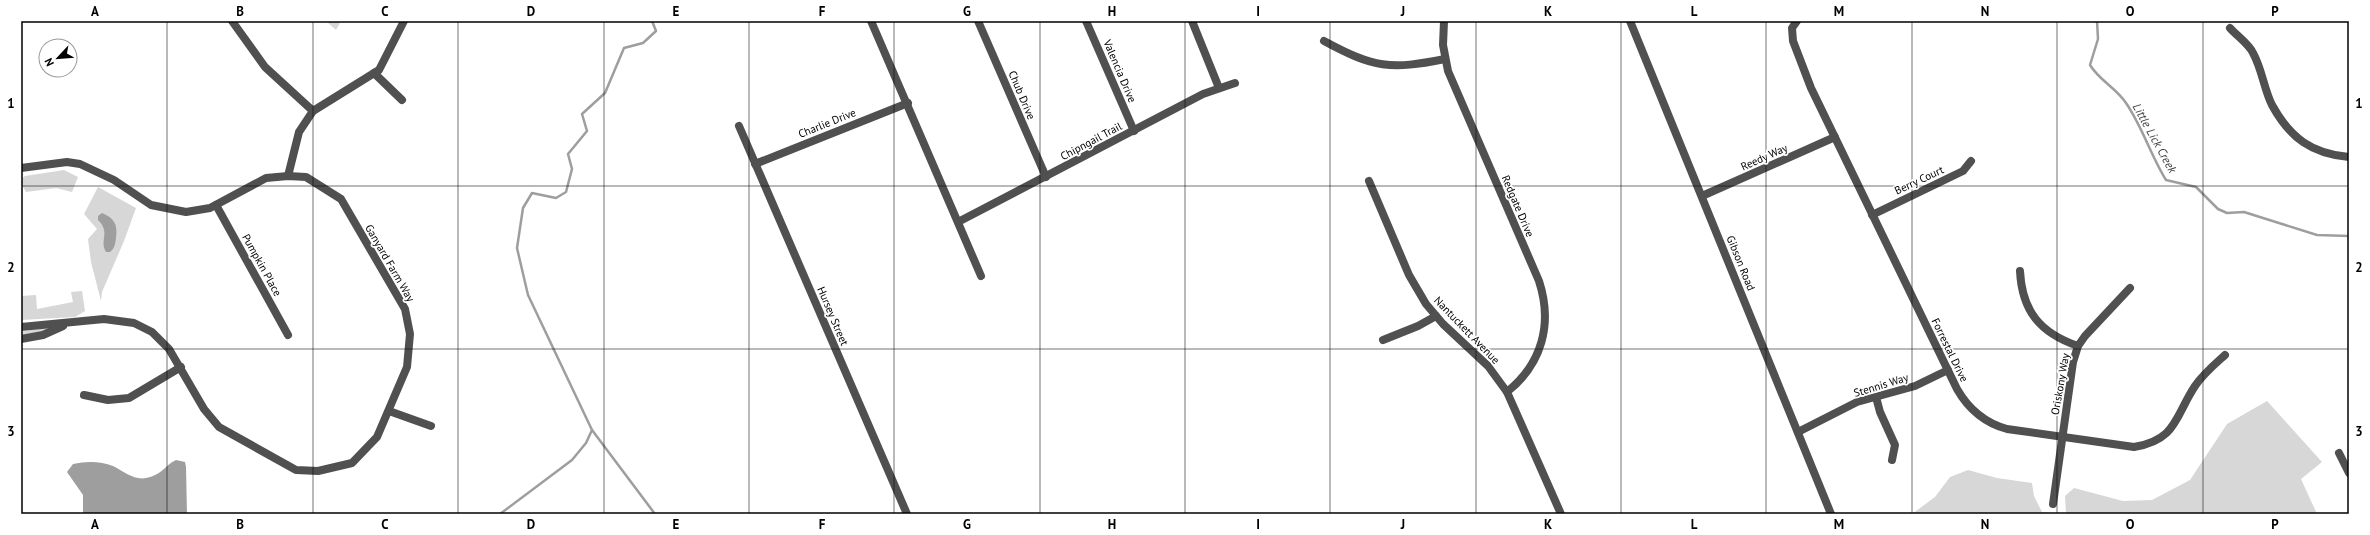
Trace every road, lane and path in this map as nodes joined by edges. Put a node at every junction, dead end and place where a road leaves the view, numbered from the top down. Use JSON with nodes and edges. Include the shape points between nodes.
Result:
{"nodes":[{"id":1,"x":232,"y":21,"type":"edge"},
{"id":2,"x":404,"y":21,"type":"edge"},
{"id":3,"x":871,"y":21,"type":"edge"},
{"id":4,"x":978,"y":21,"type":"edge"},
{"id":5,"x":1086,"y":21,"type":"edge"},
{"id":6,"x":1192,"y":21,"type":"edge"},
{"id":7,"x":1444,"y":21,"type":"edge"},
{"id":8,"x":1630,"y":21,"type":"edge"},
{"id":9,"x":1796,"y":21,"type":"edge"},
{"id":10,"x":2230,"y":28,"type":"dead end"},
{"id":11,"x":1324,"y":41,"type":"dead end"},
{"id":12,"x":1445,"y":59,"type":"junction"},
{"id":13,"x":374,"y":73,"type":"junction"},
{"id":14,"x":1235,"y":83,"type":"dead end"},
{"id":15,"x":1219,"y":88,"type":"junction"},
{"id":16,"x":402,"y":100,"type":"dead end"},
{"id":17,"x":908,"y":103,"type":"junction"},
{"id":18,"x":313,"y":111,"type":"junction"},
{"id":19,"x":739,"y":126,"type":"dead end"},
{"id":20,"x":1134,"y":131,"type":"junction"},
{"id":21,"x":1835,"y":137,"type":"junction"},
{"id":22,"x":2349,"y":157,"type":"edge"},
{"id":23,"x":1971,"y":161,"type":"dead end"},
{"id":24,"x":755,"y":164,"type":"junction"},
{"id":25,"x":21,"y":168,"type":"edge"},
{"id":26,"x":288,"y":176,"type":"junction"},
{"id":27,"x":1046,"y":177,"type":"junction"},
{"id":28,"x":1370,"y":181,"type":"dead end"},
{"id":29,"x":1702,"y":196,"type":"junction"},
{"id":30,"x":216,"y":206,"type":"junction"},
{"id":31,"x":1872,"y":215,"type":"junction"},
{"id":32,"x":958,"y":222,"type":"junction"},
{"id":33,"x":2020,"y":271,"type":"dead end"},
{"id":34,"x":981,"y":276,"type":"dead end"},
{"id":35,"x":2130,"y":288,"type":"dead end"},
{"id":36,"x":1436,"y":316,"type":"junction"},
{"id":37,"x":66,"y":325,"type":"junction"},
{"id":38,"x":21,"y":327,"type":"edge"},
{"id":39,"x":288,"y":335,"type":"dead end"},
{"id":40,"x":21,"y":339,"type":"edge"},
{"id":41,"x":1384,"y":340,"type":"dead end"},
{"id":42,"x":2078,"y":346,"type":"junction"},
{"id":43,"x":2225,"y":354,"type":"dead end"},
{"id":44,"x":181,"y":367,"type":"junction"},
{"id":45,"x":1948,"y":370,"type":"junction"},
{"id":46,"x":1507,"y":392,"type":"junction"},
{"id":47,"x":84,"y":395,"type":"dead end"},
{"id":48,"x":1876,"y":397,"type":"junction"},
{"id":49,"x":389,"y":411,"type":"junction"},
{"id":50,"x":431,"y":426,"type":"dead end"},
{"id":51,"x":1798,"y":432,"type":"junction"},
{"id":52,"x":2062,"y":437,"type":"junction"},
{"id":53,"x":2339,"y":453,"type":"dead end"},
{"id":54,"x":1892,"y":460,"type":"dead end"},
{"id":55,"x":2349,"y":473,"type":"edge"},
{"id":56,"x":2054,"y":504,"type":"dead end"},
{"id":57,"x":906,"y":514,"type":"edge"},
{"id":58,"x":1561,"y":514,"type":"edge"},
{"id":59,"x":1831,"y":514,"type":"edge"}],
"edges":[{"from":1,"to":18,"type":"street","via":[[265,67]]},
{"from":2,"to":13,"type":"street","via":[[387,57]]},
{"from":3,"to":17,"type":"street"},
{"from":4,"to":27,"type":"street","name":"Chub Drive"},
{"from":5,"to":20,"type":"street","name":"Valencia Drive"},
{"from":6,"to":15,"type":"street"},
{"from":7,"to":12,"type":"street","name":"Redgate Drive"},
{"from":8,"to":29,"type":"street","name":"Gibson Road"},
{"from":9,"to":21,"type":"street","name":"Forrestal Drive","via":[[1792,28],[1793,40]]},
{"from":10,"to":22,"type":"street","via":[[2253,52],[2272,104],[2292,132],[2303,143],[2318,152]]},
{"from":11,"to":12,"type":"street","via":[[1360,59],[1380,65],[1409,66]]},
{"from":12,"to":46,"type":"street","name":"Redgate Drive","via":[[1539,281],[1546,308],[1544,336],[1538,355],[1527,373]]},
{"from":13,"to":16,"type":"street"},
{"from":13,"to":18,"type":"street"},
{"from":14,"to":15,"type":"street","name":"Chipngail Trail"},
{"from":15,"to":20,"type":"street","name":"Chipngail Trail"},
{"from":17,"to":24,"type":"street","name":"Charlie Drive"},
{"from":17,"to":32,"type":"street"},
{"from":18,"to":26,"type":"street","via":[[299,132]]},
{"from":19,"to":24,"type":"street","name":"Hursey Street"},
{"from":20,"to":27,"type":"street","name":"Chipngail Trail"},
{"from":21,"to":29,"type":"street","name":"Reedy Way"},
{"from":21,"to":31,"type":"street","name":"Forrestal Drive"},
{"from":23,"to":31,"type":"street","name":"Berry Court","via":[[1963,171]]},
{"from":24,"to":57,"type":"street","name":"Hursey Street"},
{"from":25,"to":30,"type":"street","name":"Ganyard Farm Way","via":[[67,162],[80,164],[112,178],[151,205],[163,209],[186,212]]},
{"from":26,"to":30,"type":"street","name":"Ganyard Farm Way","via":[[266,178]]},
{"from":26,"to":49,"type":"street","name":"Ganyard Farm Way","via":[[306,177],[340,200],[405,309],[410,334],[407,367]]},
{"from":27,"to":32,"type":"street","name":"Chipngail Trail"},
{"from":28,"to":36,"type":"street","name":"Nantuckett Avenue","via":[[1415,288]]},
{"from":29,"to":51,"type":"street","name":"Gibson Road"},
{"from":30,"to":39,"type":"street","name":"Pumpkin Place"},
{"from":31,"to":45,"type":"street","name":"Forrestal Drive"},
{"from":32,"to":34,"type":"street"},
{"from":33,"to":42,"type":"street","via":[[2021,289],[2032,316],[2048,332]]},
{"from":35,"to":42,"type":"street","name":"Oriskony Way"},
{"from":36,"to":41,"type":"street"},
{"from":36,"to":46,"type":"street","name":"Nantuckett Avenue","via":[[1488,366]]},
{"from":37,"to":38,"type":"street","name":"Ganyard Farm Way"},
{"from":37,"to":40,"type":"street","name":"Ganyard Farm Way"},
{"from":37,"to":44,"type":"street","name":"Ganyard Farm Way","via":[[104,320],[134,323],[152,332],[169,349]]},
{"from":42,"to":52,"type":"street","name":"Oriskony Way","via":[[2072,362]]},
{"from":43,"to":52,"type":"street","name":"Forrestal Drive","via":[[2196,385],[2175,425],[2160,438],[2134,447]]},
{"from":44,"to":47,"type":"street","via":[[129,398],[108,400]]},
{"from":44,"to":49,"type":"street","name":"Ganyard Farm Way","via":[[204,409],[219,427],[296,470],[318,471],[352,463],[377,437]]},
{"from":45,"to":48,"type":"street","name":"Stennis Way","via":[[1915,386]]},
{"from":45,"to":52,"type":"street","name":"Forrestal Drive","via":[[1965,402],[1986,420],[2007,429]]},
{"from":46,"to":58,"type":"street","name":"Nantuckett Avenue"},
{"from":48,"to":51,"type":"street","name":"Stennis Way","via":[[1857,402]]},
{"from":48,"to":54,"type":"street","via":[[1895,445]]},
{"from":49,"to":50,"type":"street"},
{"from":51,"to":59,"type":"street","name":"Gibson Road"},
{"from":52,"to":56,"type":"street","name":"Oriskony Way"},
{"from":53,"to":55,"type":"street"}]}
